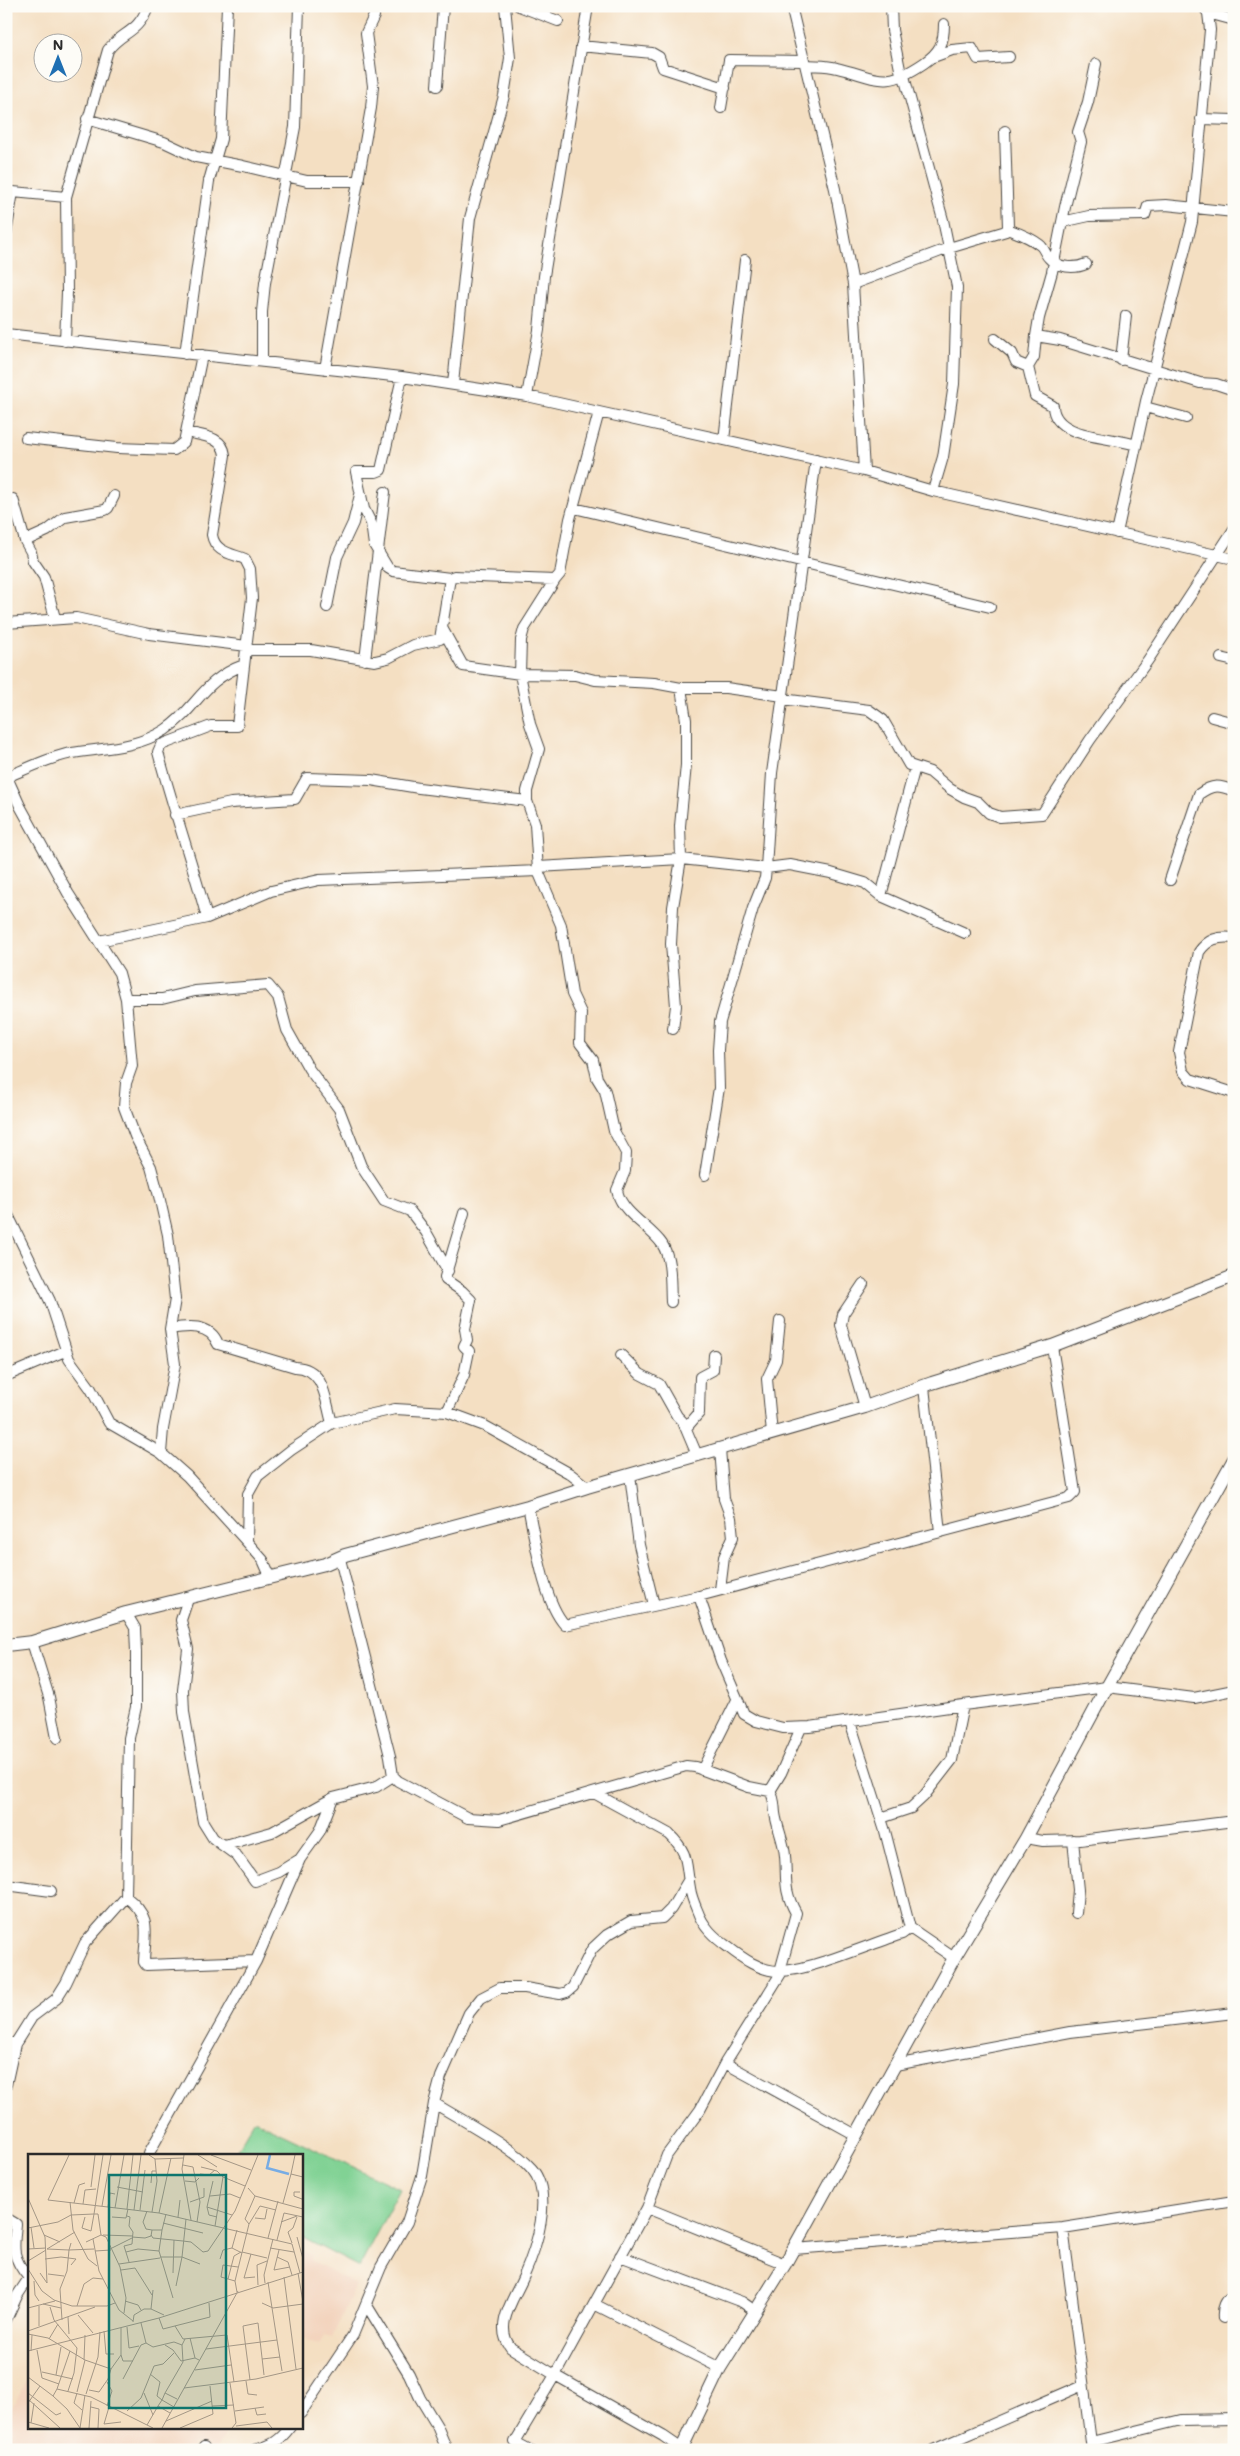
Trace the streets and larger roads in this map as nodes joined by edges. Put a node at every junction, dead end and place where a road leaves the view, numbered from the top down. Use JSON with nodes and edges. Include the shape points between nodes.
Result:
{"nodes":[{"id":1,"x":148,"y":6,"type":"edge"},
{"id":2,"x":227,"y":6,"type":"edge"},
{"id":3,"x":299,"y":6,"type":"edge"},
{"id":4,"x":374,"y":6,"type":"edge"},
{"id":5,"x":443,"y":6,"type":"edge"},
{"id":6,"x":505,"y":6,"type":"edge"},
{"id":7,"x":519,"y":6,"type":"edge"},
{"id":8,"x":588,"y":6,"type":"edge"},
{"id":9,"x":791,"y":6,"type":"edge"},
{"id":10,"x":891,"y":6,"type":"edge"},
{"id":11,"x":1206,"y":10,"type":"edge"},
{"id":12,"x":1234,"y":20,"type":"edge"},
{"id":13,"x":558,"y":21,"type":"dead end"},
{"id":14,"x":944,"y":24,"type":"dead end"},
{"id":15,"x":582,"y":46,"type":"junction"},
{"id":16,"x":1009,"y":56,"type":"dead end"},
{"id":17,"x":932,"y":57,"type":"junction"},
{"id":18,"x":804,"y":63,"type":"junction"},
{"id":19,"x":1096,"y":64,"type":"dead end"},
{"id":20,"x":904,"y":76,"type":"junction"},
{"id":21,"x":437,"y":86,"type":"dead end"},
{"id":22,"x":725,"y":88,"type":"junction"},
{"id":23,"x":721,"y":108,"type":"dead end"},
{"id":24,"x":87,"y":119,"type":"junction"},
{"id":25,"x":1202,"y":120,"type":"junction"},
{"id":26,"x":1234,"y":120,"type":"edge"},
{"id":27,"x":1005,"y":131,"type":"dead end"},
{"id":28,"x":215,"y":160,"type":"junction"},
{"id":29,"x":286,"y":176,"type":"junction"},
{"id":30,"x":359,"y":181,"type":"junction"},
{"id":31,"x":66,"y":196,"type":"junction"},
{"id":32,"x":1193,"y":208,"type":"junction"},
{"id":33,"x":1230,"y":212,"type":"edge"},
{"id":34,"x":1062,"y":222,"type":"junction"},
{"id":35,"x":1234,"y":223,"type":"edge"},
{"id":36,"x":1007,"y":229,"type":"junction"},
{"id":37,"x":6,"y":234,"type":"edge"},
{"id":38,"x":950,"y":248,"type":"junction"},
{"id":39,"x":745,"y":260,"type":"dead end"},
{"id":40,"x":1054,"y":262,"type":"junction"},
{"id":41,"x":1086,"y":264,"type":"dead end"},
{"id":42,"x":853,"y":284,"type":"junction"},
{"id":43,"x":1126,"y":316,"type":"dead end"},
{"id":44,"x":6,"y":334,"type":"edge"},
{"id":45,"x":1036,"y":336,"type":"junction"},
{"id":46,"x":995,"y":339,"type":"dead end"},
{"id":47,"x":65,"y":341,"type":"junction"},
{"id":48,"x":185,"y":354,"type":"junction"},
{"id":49,"x":202,"y":356,"type":"junction"},
{"id":50,"x":1121,"y":360,"type":"junction"},
{"id":51,"x":262,"y":362,"type":"junction"},
{"id":52,"x":1028,"y":367,"type":"junction"},
{"id":53,"x":325,"y":369,"type":"junction"},
{"id":54,"x":1154,"y":369,"type":"junction"},
{"id":55,"x":402,"y":377,"type":"junction"},
{"id":56,"x":452,"y":384,"type":"junction"},
{"id":57,"x":1234,"y":390,"type":"edge"},
{"id":58,"x":526,"y":396,"type":"junction"},
{"id":59,"x":1145,"y":407,"type":"junction"},
{"id":60,"x":599,"y":412,"type":"junction"},
{"id":61,"x":1186,"y":418,"type":"dead end"},
{"id":62,"x":186,"y":432,"type":"junction"},
{"id":63,"x":26,"y":438,"type":"dead end"},
{"id":64,"x":724,"y":440,"type":"junction"},
{"id":65,"x":1136,"y":445,"type":"junction"},
{"id":66,"x":816,"y":460,"type":"junction"},
{"id":67,"x":864,"y":471,"type":"junction"},
{"id":68,"x":933,"y":491,"type":"junction"},
{"id":69,"x":385,"y":492,"type":"dead end"},
{"id":70,"x":360,"y":494,"type":"junction"},
{"id":71,"x":114,"y":496,"type":"dead end"},
{"id":72,"x":13,"y":499,"type":"dead end"},
{"id":73,"x":574,"y":508,"type":"junction"},
{"id":74,"x":1234,"y":529,"type":"edge"},
{"id":75,"x":1117,"y":533,"type":"junction"},
{"id":76,"x":25,"y":541,"type":"junction"},
{"id":77,"x":378,"y":552,"type":"junction"},
{"id":78,"x":1218,"y":556,"type":"junction"},
{"id":79,"x":1234,"y":559,"type":"edge"},
{"id":80,"x":800,"y":562,"type":"junction"},
{"id":81,"x":450,"y":578,"type":"junction"},
{"id":82,"x":555,"y":580,"type":"junction"},
{"id":83,"x":327,"y":607,"type":"dead end"},
{"id":84,"x":990,"y":607,"type":"dead end"},
{"id":85,"x":55,"y":618,"type":"junction"},
{"id":86,"x":6,"y":623,"type":"edge"},
{"id":87,"x":442,"y":628,"type":"junction"},
{"id":88,"x":246,"y":648,"type":"junction"},
{"id":89,"x":1221,"y":658,"type":"dead end"},
{"id":90,"x":365,"y":660,"type":"junction"},
{"id":91,"x":1234,"y":661,"type":"edge"},
{"id":92,"x":244,"y":665,"type":"junction"},
{"id":93,"x":520,"y":674,"type":"junction"},
{"id":94,"x":681,"y":688,"type":"junction"},
{"id":95,"x":782,"y":697,"type":"junction"},
{"id":96,"x":1212,"y":718,"type":"dead end"},
{"id":97,"x":1234,"y":723,"type":"edge"},
{"id":98,"x":915,"y":767,"type":"junction"},
{"id":99,"x":7,"y":776,"type":"edge"},
{"id":100,"x":1234,"y":791,"type":"edge"},
{"id":101,"x":10,"y":794,"type":"edge"},
{"id":102,"x":527,"y":801,"type":"junction"},
{"id":103,"x":175,"y":816,"type":"junction"},
{"id":104,"x":680,"y":859,"type":"junction"},
{"id":105,"x":766,"y":868,"type":"junction"},
{"id":106,"x":538,"y":869,"type":"junction"},
{"id":107,"x":1170,"y":880,"type":"dead end"},
{"id":108,"x":881,"y":896,"type":"junction"},
{"id":109,"x":207,"y":918,"type":"junction"},
{"id":110,"x":965,"y":933,"type":"dead end"},
{"id":111,"x":1234,"y":938,"type":"edge"},
{"id":112,"x":99,"y":941,"type":"junction"},
{"id":113,"x":126,"y":999,"type":"junction"},
{"id":114,"x":673,"y":1029,"type":"dead end"},
{"id":115,"x":1234,"y":1093,"type":"edge"},
{"id":116,"x":706,"y":1175,"type":"dead end"},
{"id":117,"x":6,"y":1211,"type":"edge"},
{"id":118,"x":464,"y":1213,"type":"dead end"},
{"id":119,"x":448,"y":1271,"type":"junction"},
{"id":120,"x":1234,"y":1276,"type":"edge"},
{"id":121,"x":863,"y":1284,"type":"dead end"},
{"id":122,"x":671,"y":1302,"type":"dead end"},
{"id":123,"x":780,"y":1322,"type":"dead end"},
{"id":124,"x":170,"y":1328,"type":"junction"},
{"id":125,"x":1052,"y":1346,"type":"junction"},
{"id":126,"x":65,"y":1351,"type":"junction"},
{"id":127,"x":621,"y":1355,"type":"dead end"},
{"id":128,"x":714,"y":1355,"type":"dead end"},
{"id":129,"x":6,"y":1376,"type":"edge"},
{"id":130,"x":924,"y":1387,"type":"junction"},
{"id":131,"x":865,"y":1407,"type":"junction"},
{"id":132,"x":447,"y":1412,"type":"junction"},
{"id":133,"x":332,"y":1423,"type":"junction"},
{"id":134,"x":686,"y":1428,"type":"junction"},
{"id":135,"x":772,"y":1434,"type":"junction"},
{"id":136,"x":720,"y":1449,"type":"junction"},
{"id":137,"x":161,"y":1453,"type":"junction"},
{"id":138,"x":697,"y":1456,"type":"junction"},
{"id":139,"x":1234,"y":1459,"type":"edge"},
{"id":140,"x":630,"y":1475,"type":"junction"},
{"id":141,"x":587,"y":1487,"type":"junction"},
{"id":142,"x":528,"y":1506,"type":"junction"},
{"id":143,"x":940,"y":1532,"type":"junction"},
{"id":144,"x":247,"y":1542,"type":"junction"},
{"id":145,"x":340,"y":1559,"type":"junction"},
{"id":146,"x":270,"y":1576,"type":"junction"},
{"id":147,"x":720,"y":1590,"type":"junction"},
{"id":148,"x":699,"y":1596,"type":"junction"},
{"id":149,"x":188,"y":1599,"type":"junction"},
{"id":150,"x":654,"y":1605,"type":"junction"},
{"id":151,"x":126,"y":1613,"type":"junction"},
{"id":152,"x":32,"y":1642,"type":"junction"},
{"id":153,"x":6,"y":1644,"type":"edge"},
{"id":154,"x":1107,"y":1688,"type":"junction"},
{"id":155,"x":1234,"y":1690,"type":"edge"},
{"id":156,"x":737,"y":1700,"type":"junction"},
{"id":157,"x":963,"y":1704,"type":"junction"},
{"id":158,"x":850,"y":1722,"type":"junction"},
{"id":159,"x":800,"y":1728,"type":"junction"},
{"id":160,"x":57,"y":1738,"type":"dead end"},
{"id":161,"x":702,"y":1770,"type":"junction"},
{"id":162,"x":393,"y":1776,"type":"junction"},
{"id":163,"x":770,"y":1791,"type":"junction"},
{"id":164,"x":594,"y":1793,"type":"junction"},
{"id":165,"x":333,"y":1798,"type":"junction"},
{"id":166,"x":881,"y":1818,"type":"junction"},
{"id":167,"x":1234,"y":1821,"type":"edge"},
{"id":168,"x":1026,"y":1838,"type":"junction"},
{"id":169,"x":1073,"y":1840,"type":"junction"},
{"id":170,"x":222,"y":1845,"type":"junction"},
{"id":171,"x":300,"y":1859,"type":"junction"},
{"id":172,"x":689,"y":1879,"type":"junction"},
{"id":173,"x":6,"y":1885,"type":"edge"},
{"id":174,"x":51,"y":1891,"type":"dead end"},
{"id":175,"x":126,"y":1897,"type":"junction"},
{"id":176,"x":1076,"y":1913,"type":"dead end"},
{"id":177,"x":910,"y":1928,"type":"junction"},
{"id":178,"x":954,"y":1958,"type":"junction"},
{"id":179,"x":256,"y":1961,"type":"junction"},
{"id":180,"x":781,"y":1971,"type":"junction"},
{"id":181,"x":1234,"y":2013,"type":"edge"},
{"id":182,"x":11,"y":2043,"type":"edge"},
{"id":183,"x":725,"y":2062,"type":"junction"},
{"id":184,"x":895,"y":2065,"type":"junction"},
{"id":185,"x":6,"y":2085,"type":"edge"},
{"id":186,"x":434,"y":2103,"type":"junction"},
{"id":187,"x":856,"y":2135,"type":"junction"},
{"id":188,"x":149,"y":2153,"type":"dead end"},
{"id":189,"x":1234,"y":2201,"type":"edge"},
{"id":190,"x":648,"y":2208,"type":"junction"},
{"id":191,"x":6,"y":2218,"type":"edge"},
{"id":192,"x":1063,"y":2228,"type":"junction"},
{"id":193,"x":794,"y":2249,"type":"junction"},
{"id":194,"x":620,"y":2256,"type":"junction"},
{"id":195,"x":786,"y":2264,"type":"junction"},
{"id":196,"x":28,"y":2277,"type":"edge"},
{"id":197,"x":28,"y":2280,"type":"edge"},
{"id":198,"x":1234,"y":2294,"type":"edge"},
{"id":199,"x":366,"y":2304,"type":"junction"},
{"id":200,"x":594,"y":2304,"type":"junction"},
{"id":201,"x":755,"y":2311,"type":"junction"},
{"id":202,"x":1223,"y":2318,"type":"dead end"},
{"id":203,"x":6,"y":2320,"type":"edge"},
{"id":204,"x":720,"y":2368,"type":"junction"},
{"id":205,"x":555,"y":2375,"type":"junction"},
{"id":206,"x":1083,"y":2385,"type":"junction"},
{"id":207,"x":302,"y":2412,"type":"edge"},
{"id":208,"x":1234,"y":2419,"type":"edge"},
{"id":209,"x":289,"y":2428,"type":"edge"},
{"id":210,"x":513,"y":2446,"type":"edge"},
{"id":211,"x":1091,"y":2446,"type":"edge"},
{"id":212,"x":254,"y":2450,"type":"edge"},
{"id":213,"x":447,"y":2450,"type":"edge"},
{"id":214,"x":530,"y":2450,"type":"edge"},
{"id":215,"x":682,"y":2450,"type":"edge"},
{"id":216,"x":933,"y":2450,"type":"edge"}],
"edges":[{"from":1,"to":24,"type":"street","via":[[140,24],[108,50]]},
{"from":2,"to":28,"type":"street","via":[[221,139]]},
{"from":3,"to":29,"type":"street","via":[[295,127]]},
{"from":4,"to":30,"type":"street","via":[[374,16],[366,33],[373,86]]},
{"from":5,"to":21,"type":"street"},
{"from":6,"to":56,"type":"street","via":[[510,58],[504,96],[470,218]]},
{"from":7,"to":13,"type":"street"},
{"from":8,"to":15,"type":"street"},
{"from":9,"to":18,"type":"street"},
{"from":10,"to":20,"type":"street","via":[[892,30]]},
{"from":11,"to":12,"type":"street"},
{"from":11,"to":25,"type":"street","via":[[1210,30]]},
{"from":14,"to":17,"type":"street","via":[[944,40]]},
{"from":15,"to":22,"type":"street","via":[[659,56],[662,68]]},
{"from":15,"to":58,"type":"street"},
{"from":16,"to":17,"type":"street","via":[[978,59],[972,48],[964,48]]},
{"from":17,"to":20,"type":"street"},
{"from":18,"to":20,"type":"street","via":[[835,67],[871,79]]},
{"from":18,"to":22,"type":"street","via":[[729,60]]},
{"from":18,"to":42,"type":"street"},
{"from":19,"to":34,"type":"street","via":[[1078,132],[1080,142]]},
{"from":20,"to":38,"type":"street"},
{"from":22,"to":23,"type":"street"},
{"from":24,"to":28,"type":"street","via":[[164,142],[196,157]]},
{"from":24,"to":31,"type":"street"},
{"from":25,"to":26,"type":"street"},
{"from":25,"to":32,"type":"street"},
{"from":27,"to":36,"type":"street"},
{"from":28,"to":29,"type":"street"},
{"from":28,"to":48,"type":"street","via":[[209,181]]},
{"from":29,"to":30,"type":"street","via":[[307,181]]},
{"from":29,"to":51,"type":"street","via":[[265,283]]},
{"from":30,"to":53,"type":"street"},
{"from":31,"to":37,"type":"street","via":[[13,192]]},
{"from":31,"to":47,"type":"street"},
{"from":32,"to":33,"type":"street"},
{"from":32,"to":34,"type":"street","via":[[1148,206],[1144,215],[1088,216]]},
{"from":32,"to":54,"type":"street"},
{"from":33,"to":35,"type":"street"},
{"from":34,"to":40,"type":"street"},
{"from":36,"to":38,"type":"street"},
{"from":36,"to":40,"type":"street","via":[[1029,237]]},
{"from":38,"to":42,"type":"street"},
{"from":38,"to":68,"type":"street","via":[[956,287],[954,384],[943,457]]},
{"from":39,"to":64,"type":"street"},
{"from":40,"to":41,"type":"street","via":[[1076,268]]},
{"from":40,"to":45,"type":"street"},
{"from":42,"to":67,"type":"street"},
{"from":43,"to":50,"type":"street"},
{"from":44,"to":47,"type":"street"},
{"from":45,"to":50,"type":"street","via":[[1060,340]]},
{"from":45,"to":52,"type":"street","via":[[1034,357]]},
{"from":46,"to":52,"type":"street","via":[[1012,353],[1016,362]]},
{"from":47,"to":48,"type":"street"},
{"from":48,"to":49,"type":"street"},
{"from":49,"to":51,"type":"street"},
{"from":49,"to":62,"type":"street"},
{"from":50,"to":54,"type":"street"},
{"from":51,"to":53,"type":"street"},
{"from":52,"to":65,"type":"street","via":[[1035,396],[1053,406],[1053,416],[1060,424],[1079,433]]},
{"from":53,"to":55,"type":"street"},
{"from":54,"to":57,"type":"street","via":[[1200,384],[1216,384]]},
{"from":54,"to":59,"type":"street"},
{"from":55,"to":56,"type":"street"},
{"from":55,"to":70,"type":"street","via":[[381,470],[356,472]]},
{"from":56,"to":58,"type":"street"},
{"from":58,"to":60,"type":"street"},
{"from":59,"to":61,"type":"street"},
{"from":59,"to":65,"type":"street"},
{"from":60,"to":64,"type":"street"},
{"from":60,"to":73,"type":"street"},
{"from":62,"to":63,"type":"street","via":[[184,442],[174,450],[117,448]]},
{"from":62,"to":88,"type":"street","via":[[219,441],[224,446],[212,535],[219,550],[245,559],[250,568],[252,598]]},
{"from":64,"to":66,"type":"street"},
{"from":65,"to":75,"type":"street"},
{"from":66,"to":67,"type":"street"},
{"from":66,"to":80,"type":"street"},
{"from":67,"to":68,"type":"street"},
{"from":68,"to":75,"type":"street"},
{"from":69,"to":77,"type":"street"},
{"from":70,"to":77,"type":"street"},
{"from":70,"to":83,"type":"street","via":[[353,523],[338,557]]},
{"from":71,"to":76,"type":"street","via":[[105,510],[65,517]]},
{"from":72,"to":76,"type":"street"},
{"from":73,"to":80,"type":"street"},
{"from":73,"to":82,"type":"street","via":[[560,574]]},
{"from":74,"to":78,"type":"street"},
{"from":75,"to":78,"type":"street"},
{"from":76,"to":85,"type":"street","via":[[44,577]]},
{"from":77,"to":81,"type":"street","via":[[391,570]]},
{"from":77,"to":90,"type":"street"},
{"from":78,"to":79,"type":"street"},
{"from":78,"to":98,"type":"street","via":[[1042,814],[1000,817],[989,813],[978,802],[950,789],[930,772]]},
{"from":80,"to":84,"type":"street"},
{"from":80,"to":95,"type":"street"},
{"from":81,"to":82,"type":"street","via":[[460,575]]},
{"from":81,"to":87,"type":"street"},
{"from":82,"to":93,"type":"street","via":[[524,629]]},
{"from":85,"to":86,"type":"street"},
{"from":85,"to":88,"type":"street","via":[[93,620],[158,636]]},
{"from":87,"to":90,"type":"street","via":[[436,641],[413,645],[375,662]]},
{"from":87,"to":93,"type":"street","via":[[463,666]]},
{"from":88,"to":90,"type":"street","via":[[311,650]]},
{"from":88,"to":92,"type":"street"},
{"from":89,"to":91,"type":"street"},
{"from":92,"to":99,"type":"street","via":[[212,682],[165,730],[126,746],[71,754]]},
{"from":92,"to":103,"type":"street","via":[[237,726],[211,726],[159,748]]},
{"from":93,"to":94,"type":"street","via":[[575,675]]},
{"from":93,"to":102,"type":"street","via":[[530,724],[539,749]]},
{"from":94,"to":95,"type":"street","via":[[726,688]]},
{"from":94,"to":104,"type":"street","via":[[686,720],[686,765]]},
{"from":95,"to":98,"type":"street","via":[[869,710],[887,726],[906,762]]},
{"from":95,"to":105,"type":"street","via":[[772,773]]},
{"from":96,"to":97,"type":"street"},
{"from":98,"to":108,"type":"street"},
{"from":99,"to":101,"type":"street"},
{"from":100,"to":107,"type":"street","via":[[1218,785],[1199,794]]},
{"from":101,"to":112,"type":"street"},
{"from":102,"to":103,"type":"street","via":[[371,780],[307,778],[295,799],[232,803]]},
{"from":102,"to":106,"type":"street","via":[[535,824]]},
{"from":103,"to":109,"type":"street"},
{"from":104,"to":105,"type":"street"},
{"from":104,"to":106,"type":"street"},
{"from":104,"to":114,"type":"street","via":[[671,944],[676,1006]]},
{"from":105,"to":108,"type":"street","via":[[790,864],[831,873],[865,883]]},
{"from":105,"to":116,"type":"street","via":[[720,1022],[719,1088]]},
{"from":106,"to":109,"type":"street","via":[[319,880],[271,891]]},
{"from":106,"to":122,"type":"street","via":[[561,925],[572,994],[581,1012],[580,1044],[593,1060],[597,1078],[605,1091],[614,1131],[626,1153],[625,1171],[617,1190],[619,1199],[661,1243],[667,1255]]},
{"from":108,"to":110,"type":"street"},
{"from":109,"to":112,"type":"street"},
{"from":111,"to":115,"type":"street","via":[[1205,942],[1199,952],[1179,1052],[1183,1071],[1190,1079]]},
{"from":112,"to":113,"type":"street","via":[[119,974]]},
{"from":113,"to":119,"type":"street","via":[[162,999],[195,991],[268,985],[278,997],[287,1030],[309,1069],[340,1109],[360,1166],[384,1202],[410,1211]]},
{"from":113,"to":124,"type":"street","via":[[132,1066],[126,1083],[124,1107],[151,1166],[168,1235],[176,1299]]},
{"from":117,"to":126,"type":"street","via":[[50,1301]]},
{"from":118,"to":119,"type":"street"},
{"from":119,"to":132,"type":"street","via":[[446,1280],[462,1291],[471,1304],[465,1328],[467,1340],[464,1346],[469,1351],[464,1375]]},
{"from":120,"to":125,"type":"street"},
{"from":121,"to":131,"type":"street","via":[[843,1314],[841,1325]]},
{"from":123,"to":135,"type":"street","via":[[776,1360],[767,1379]]},
{"from":124,"to":133,"type":"street","via":[[189,1326],[207,1330],[218,1344],[295,1367],[306,1367],[319,1376]]},
{"from":124,"to":137,"type":"street","via":[[176,1364]]},
{"from":125,"to":130,"type":"street"},
{"from":125,"to":143,"type":"street","via":[[1075,1492],[1073,1496]]},
{"from":126,"to":129,"type":"street"},
{"from":126,"to":137,"type":"street","via":[[91,1389],[108,1423]]},
{"from":127,"to":134,"type":"street","via":[[640,1374],[659,1384]]},
{"from":128,"to":134,"type":"street","via":[[713,1370],[700,1377],[699,1413]]},
{"from":130,"to":131,"type":"street"},
{"from":130,"to":143,"type":"street"},
{"from":131,"to":135,"type":"street"},
{"from":132,"to":133,"type":"street","via":[[395,1409]]},
{"from":132,"to":141,"type":"street","via":[[486,1426],[569,1473]]},
{"from":133,"to":144,"type":"street","via":[[258,1476],[248,1494]]},
{"from":134,"to":138,"type":"street"},
{"from":135,"to":136,"type":"street"},
{"from":136,"to":138,"type":"street"},
{"from":136,"to":147,"type":"street","via":[[724,1499],[733,1537],[724,1557]]},
{"from":137,"to":144,"type":"street","via":[[187,1476]]},
{"from":138,"to":140,"type":"street"},
{"from":139,"to":154,"type":"street"},
{"from":140,"to":141,"type":"street"},
{"from":140,"to":150,"type":"street","via":[[639,1545]]},
{"from":141,"to":142,"type":"street"},
{"from":142,"to":145,"type":"street"},
{"from":142,"to":150,"type":"street","via":[[548,1594],[557,1616],[565,1625]]},
{"from":143,"to":147,"type":"street"},
{"from":144,"to":146,"type":"street","via":[[263,1560]]},
{"from":145,"to":146,"type":"street"},
{"from":145,"to":162,"type":"street"},
{"from":146,"to":149,"type":"street"},
{"from":147,"to":148,"type":"street"},
{"from":148,"to":150,"type":"street"},
{"from":148,"to":156,"type":"street"},
{"from":149,"to":151,"type":"street"},
{"from":149,"to":170,"type":"street","via":[[181,1620],[188,1649],[184,1712],[203,1822]]},
{"from":151,"to":152,"type":"street"},
{"from":151,"to":175,"type":"street","via":[[135,1628],[136,1652],[136,1708],[129,1738]]},
{"from":152,"to":153,"type":"street"},
{"from":152,"to":160,"type":"street","via":[[49,1697]]},
{"from":154,"to":155,"type":"street","via":[[1194,1698]]},
{"from":154,"to":157,"type":"street"},
{"from":154,"to":168,"type":"street"},
{"from":156,"to":159,"type":"street","via":[[744,1714],[756,1721],[783,1728]]},
{"from":156,"to":161,"type":"street"},
{"from":157,"to":158,"type":"street"},
{"from":157,"to":166,"type":"street","via":[[952,1760],[911,1808]]},
{"from":158,"to":159,"type":"street"},
{"from":158,"to":166,"type":"street"},
{"from":159,"to":163,"type":"street"},
{"from":161,"to":163,"type":"street"},
{"from":161,"to":164,"type":"street","via":[[686,1766]]},
{"from":162,"to":164,"type":"street","via":[[468,1818],[482,1820],[499,1820]]},
{"from":162,"to":165,"type":"street","via":[[376,1787]]},
{"from":163,"to":180,"type":"street","via":[[785,1855],[784,1880],[796,1913]]},
{"from":164,"to":172,"type":"street","via":[[669,1834],[687,1857]]},
{"from":165,"to":170,"type":"street","via":[[272,1832]]},
{"from":165,"to":171,"type":"street","via":[[320,1831]]},
{"from":166,"to":177,"type":"street"},
{"from":167,"to":169,"type":"street"},
{"from":168,"to":169,"type":"street"},
{"from":168,"to":178,"type":"street"},
{"from":169,"to":176,"type":"street","via":[[1078,1890]]},
{"from":170,"to":171,"type":"street","via":[[237,1856],[254,1881],[279,1872]]},
{"from":171,"to":179,"type":"street"},
{"from":172,"to":180,"type":"street","via":[[698,1913],[707,1931],[742,1958]]},
{"from":172,"to":186,"type":"street","via":[[662,1918],[630,1921],[606,1935],[592,1949],[573,1987],[567,1992],[500,1988],[481,1998],[469,2013],[441,2077]]},
{"from":173,"to":174,"type":"street"},
{"from":175,"to":179,"type":"street","via":[[139,1907],[144,1918],[146,1965]]},
{"from":175,"to":182,"type":"street","via":[[85,1943],[56,1999],[32,2017]]},
{"from":177,"to":178,"type":"street"},
{"from":177,"to":180,"type":"street","via":[[902,1934],[804,1967]]},
{"from":178,"to":184,"type":"street"},
{"from":179,"to":188,"type":"street"},
{"from":180,"to":183,"type":"street"},
{"from":181,"to":184,"type":"street","via":[[1070,2032]]},
{"from":182,"to":185,"type":"street"},
{"from":183,"to":187,"type":"street"},
{"from":183,"to":190,"type":"street","via":[[700,2110],[667,2155]]},
{"from":184,"to":187,"type":"street"},
{"from":186,"to":199,"type":"street","via":[[422,2176],[407,2222],[381,2268]]},
{"from":186,"to":205,"type":"street","via":[[518,2156],[538,2177],[542,2194],[541,2220],[524,2276],[506,2314],[504,2335],[511,2348]]},
{"from":187,"to":193,"type":"street"},
{"from":189,"to":192,"type":"street"},
{"from":190,"to":194,"type":"street"},
{"from":190,"to":195,"type":"street"},
{"from":191,"to":196,"type":"street","via":[[16,2224],[13,2248],[17,2264]]},
{"from":192,"to":193,"type":"street"},
{"from":192,"to":206,"type":"street"},
{"from":193,"to":195,"type":"street"},
{"from":194,"to":200,"type":"street"},
{"from":194,"to":201,"type":"street","via":[[742,2302]]},
{"from":195,"to":201,"type":"street"},
{"from":197,"to":203,"type":"street"},
{"from":198,"to":202,"type":"street","via":[[1225,2301]]},
{"from":199,"to":207,"type":"street","via":[[341,2356]]},
{"from":199,"to":213,"type":"street","via":[[409,2374]]},
{"from":200,"to":204,"type":"street"},
{"from":200,"to":205,"type":"street"},
{"from":201,"to":204,"type":"street"},
{"from":204,"to":215,"type":"street"},
{"from":205,"to":210,"type":"street"},
{"from":205,"to":215,"type":"street"},
{"from":206,"to":211,"type":"street"},
{"from":206,"to":216,"type":"street"},
{"from":208,"to":211,"type":"street","via":[[1181,2420]]},
{"from":209,"to":212,"type":"street","via":[[269,2447]]},
{"from":210,"to":214,"type":"street"}]}
